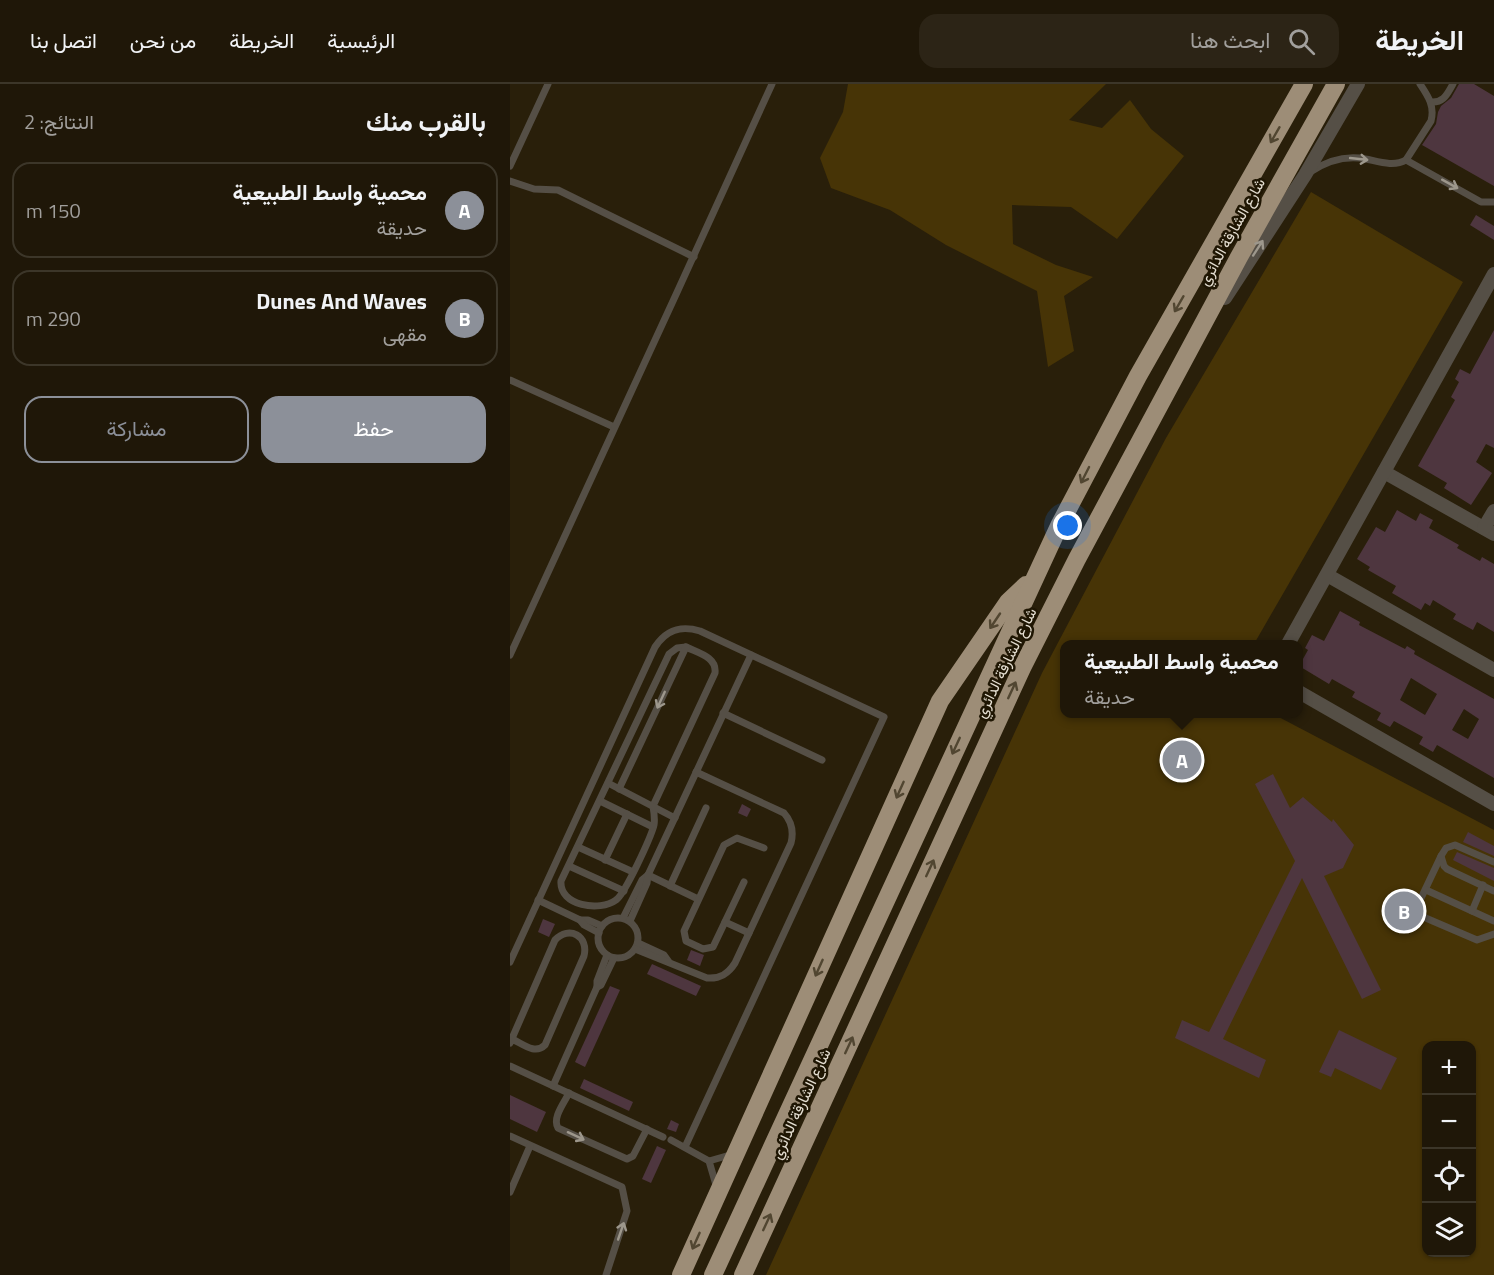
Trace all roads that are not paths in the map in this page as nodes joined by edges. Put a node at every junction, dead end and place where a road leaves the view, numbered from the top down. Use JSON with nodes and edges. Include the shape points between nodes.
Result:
{"nodes":[{"id":1,"x":548,"y":84,"type":"edge"},
{"id":2,"x":772,"y":84,"type":"edge"},
{"id":3,"x":1304,"y":84,"type":"edge"},
{"id":4,"x":1336,"y":84,"type":"edge"},
{"id":5,"x":1358,"y":84,"type":"edge"},
{"id":6,"x":1420,"y":84,"type":"edge"},
{"id":7,"x":1453,"y":84,"type":"edge"},
{"id":8,"x":1431,"y":102,"type":"junction"},
{"id":9,"x":1406,"y":160,"type":"junction"},
{"id":10,"x":510,"y":166,"type":"edge"},
{"id":11,"x":1305,"y":175,"type":"junction"},
{"id":12,"x":510,"y":181,"type":"edge"},
{"id":13,"x":1494,"y":202,"type":"edge"},
{"id":14,"x":694,"y":257,"type":"junction"},
{"id":15,"x":1494,"y":274,"type":"edge"},
{"id":16,"x":1200,"y":330,"type":"junction"},
{"id":17,"x":510,"y":380,"type":"edge"},
{"id":18,"x":614,"y":427,"type":"junction"},
{"id":19,"x":1384,"y":471,"type":"junction"},
{"id":20,"x":1494,"y":511,"type":"edge"},
{"id":21,"x":1489,"y":531,"type":"edge"},
{"id":22,"x":1326,"y":575,"type":"junction"},
{"id":23,"x":1034,"y":578,"type":"junction"},
{"id":24,"x":1291,"y":640,"type":"edge"},
{"id":25,"x":686,"y":647,"type":"junction"},
{"id":26,"x":510,"y":655,"type":"edge"},
{"id":27,"x":751,"y":655,"type":"junction"},
{"id":28,"x":1494,"y":670,"type":"edge"},
{"id":29,"x":1303,"y":694,"type":"edge"},
{"id":30,"x":723,"y":713,"type":"junction"},
{"id":31,"x":822,"y":759,"type":"dead end"},
{"id":32,"x":696,"y":772,"type":"junction"},
{"id":33,"x":608,"y":783,"type":"junction"},
{"id":34,"x":619,"y":789,"type":"junction"},
{"id":35,"x":600,"y":801,"type":"junction"},
{"id":36,"x":1494,"y":804,"type":"edge"},
{"id":37,"x":653,"y":806,"type":"junction"},
{"id":38,"x":706,"y":808,"type":"dead end"},
{"id":39,"x":627,"y":814,"type":"junction"},
{"id":40,"x":578,"y":815,"type":"junction"},
{"id":41,"x":675,"y":818,"type":"junction"},
{"id":42,"x":590,"y":821,"type":"junction"},
{"id":43,"x":653,"y":827,"type":"junction"},
{"id":44,"x":578,"y":847,"type":"junction"},
{"id":45,"x":764,"y":848,"type":"dead end"},
{"id":46,"x":1441,"y":856,"type":"junction"},
{"id":47,"x":605,"y":860,"type":"junction"},
{"id":48,"x":1494,"y":862,"type":"edge"},
{"id":49,"x":569,"y":866,"type":"junction"},
{"id":50,"x":633,"y":872,"type":"junction"},
{"id":51,"x":648,"y":875,"type":"junction"},
{"id":52,"x":744,"y":882,"type":"dead end"},
{"id":53,"x":1483,"y":885,"type":"junction"},
{"id":54,"x":670,"y":886,"type":"junction"},
{"id":55,"x":1426,"y":890,"type":"junction"},
{"id":56,"x":624,"y":891,"type":"junction"},
{"id":57,"x":1494,"y":891,"type":"edge"},
{"id":58,"x":698,"y":899,"type":"junction"},
{"id":59,"x":538,"y":900,"type":"junction"},
{"id":60,"x":1472,"y":910,"type":"junction"},
{"id":61,"x":622,"y":918,"type":"junction"},
{"id":62,"x":630,"y":921,"type":"junction"},
{"id":63,"x":1494,"y":921,"type":"edge"},
{"id":64,"x":725,"y":922,"type":"junction"},
{"id":65,"x":600,"y":930,"type":"junction"},
{"id":66,"x":749,"y":933,"type":"junction"},
{"id":67,"x":1494,"y":934,"type":"edge"},
{"id":68,"x":636,"y":946,"type":"junction"},
{"id":69,"x":611,"y":956,"type":"junction"},
{"id":70,"x":510,"y":962,"type":"edge"},
{"id":71,"x":511,"y":1041,"type":"edge"},
{"id":72,"x":510,"y":1066,"type":"edge"},
{"id":73,"x":553,"y":1086,"type":"junction"},
{"id":74,"x":569,"y":1093,"type":"junction"},
{"id":75,"x":647,"y":1129,"type":"junction"},
{"id":76,"x":510,"y":1136,"type":"edge"},
{"id":77,"x":663,"y":1137,"type":"dead end"},
{"id":78,"x":671,"y":1140,"type":"dead end"},
{"id":79,"x":530,"y":1146,"type":"junction"},
{"id":80,"x":685,"y":1147,"type":"junction"},
{"id":81,"x":735,"y":1153,"type":"junction"},
{"id":82,"x":710,"y":1161,"type":"junction"},
{"id":83,"x":510,"y":1192,"type":"edge"},
{"id":84,"x":717,"y":1193,"type":"junction"},
{"id":85,"x":606,"y":1275,"type":"edge"},
{"id":86,"x":681,"y":1275,"type":"edge"},
{"id":87,"x":713,"y":1275,"type":"edge"},
{"id":88,"x":743,"y":1275,"type":"edge"}],
"edges":[{"from":1,"to":10,"type":"lane"},
{"from":2,"to":14,"type":"lane"},
{"from":3,"to":23,"type":"highway","name":"شارع الشارقة الدائري","one_way":true,"via":[[1111,426]]},
{"from":4,"to":16,"type":"highway","name":"شارع الشارقة الدائري"},
{"from":5,"to":11,"type":"street"},
{"from":6,"to":8,"type":"lane"},
{"from":7,"to":8,"type":"lane","via":[[1443,99]]},
{"from":8,"to":9,"type":"lane","via":[[1431,121]]},
{"from":11,"to":9,"type":"lane","one_way":true,"via":[[1325,163],[1347,158],[1391,164]]},
{"from":9,"to":13,"type":"lane","one_way":true,"via":[[1481,202]]},
{"from":16,"to":11,"type":"street","one_way":true},
{"from":12,"to":14,"type":"lane","via":[[534,189],[558,190]]},
{"from":14,"to":18,"type":"lane"},
{"from":15,"to":19,"type":"street"},
{"from":88,"to":16,"type":"highway","name":"شارع الشارقة الدائري","one_way":true,"via":[[1022,668]]},
{"from":17,"to":18,"type":"lane"},
{"from":18,"to":26,"type":"lane"},
{"from":19,"to":21,"type":"street"},
{"from":19,"to":22,"type":"street"},
{"from":20,"to":21,"type":"street"},
{"from":22,"to":24,"type":"street"},
{"from":22,"to":28,"type":"street"},
{"from":23,"to":81,"type":"highway","one_way":true,"via":[[1008,602],[940,702]]},
{"from":23,"to":87,"type":"highway","name":"شارع الشارقة الدائري","one_way":true},
{"from":25,"to":33,"type":"lane","via":[[669,654]]},
{"from":25,"to":34,"type":"lane","one_way":true},
{"from":25,"to":37,"type":"lane","via":[[711,659],[716,670]]},
{"from":27,"to":30,"type":"lane"},
{"from":27,"to":40,"type":"lane","via":[[691,628],[666,634],[655,647]]},
{"from":27,"to":80,"type":"lane","via":[[884,717]]},
{"from":29,"to":36,"type":"street"},
{"from":30,"to":31,"type":"lane"},
{"from":30,"to":32,"type":"lane"},
{"from":32,"to":41,"type":"lane"},
{"from":32,"to":66,"type":"lane","via":[[778,809],[791,823],[791,843]]},
{"from":33,"to":34,"type":"lane"},
{"from":33,"to":35,"type":"lane"},
{"from":34,"to":37,"type":"lane"},
{"from":35,"to":39,"type":"lane"},
{"from":35,"to":42,"type":"lane"},
{"from":37,"to":41,"type":"lane"},
{"from":37,"to":43,"type":"lane"},
{"from":38,"to":54,"type":"lane"},
{"from":39,"to":43,"type":"lane"},
{"from":39,"to":47,"type":"lane"},
{"from":40,"to":42,"type":"lane"},
{"from":40,"to":59,"type":"lane"},
{"from":41,"to":51,"type":"lane"},
{"from":42,"to":44,"type":"lane"},
{"from":43,"to":50,"type":"lane"},
{"from":44,"to":47,"type":"lane"},
{"from":44,"to":49,"type":"lane"},
{"from":45,"to":58,"type":"lane","via":[[742,839],[724,844]]},
{"from":46,"to":48,"type":"lane","via":[[1446,848],[1455,845]]},
{"from":46,"to":53,"type":"lane","via":[[1447,869]]},
{"from":46,"to":55,"type":"lane"},
{"from":47,"to":50,"type":"lane"},
{"from":49,"to":56,"type":"lane"},
{"from":49,"to":56,"type":"lane","via":[[561,882],[562,892],[587,907],[612,903]]},
{"from":50,"to":56,"type":"lane"},
{"from":51,"to":54,"type":"lane"},
{"from":51,"to":61,"type":"lane"},
{"from":51,"to":62,"type":"lane"},
{"from":52,"to":64,"type":"lane"},
{"from":53,"to":57,"type":"lane"},
{"from":53,"to":60,"type":"lane"},
{"from":54,"to":58,"type":"lane"},
{"from":55,"to":60,"type":"lane"},
{"from":55,"to":67,"type":"lane","via":[[1414,913],[1477,940]]},
{"from":58,"to":64,"type":"lane","via":[[684,931],[686,941],[709,949]]},
{"from":59,"to":65,"type":"lane","via":[[588,920]]},
{"from":59,"to":70,"type":"lane"},
{"from":60,"to":63,"type":"lane"},
{"from":61,"to":62,"type":"lane"},
{"from":61,"to":65,"type":"lane","via":[[611,919]]},
{"from":62,"to":68,"type":"lane","via":[[637,931]]},
{"from":64,"to":66,"type":"lane"},
{"from":65,"to":69,"type":"lane","via":[[600,945]]},
{"from":66,"to":68,"type":"lane","via":[[732,969],[721,977],[707,978],[669,962],[664,955]]},
{"from":68,"to":69,"type":"lane","via":[[626,957]]},
{"from":69,"to":73,"type":"lane"},
{"from":71,"to":71,"type":"lane","via":[[555,940],[569,932],[579,936],[585,945],[584,956],[545,1045],[536,1050]]},
{"from":72,"to":73,"type":"lane"},
{"from":73,"to":74,"type":"lane"},
{"from":74,"to":75,"type":"lane"},
{"from":74,"to":75,"type":"lane","one_way":true,"via":[[556,1119],[557,1126],[596,1145],[629,1159]]},
{"from":75,"to":77,"type":"lane"},
{"from":76,"to":79,"type":"lane"},
{"from":78,"to":80,"type":"lane"},
{"from":79,"to":83,"type":"lane"},
{"from":85,"to":79,"type":"lane","one_way":true,"via":[[627,1211],[622,1187]]},
{"from":80,"to":82,"type":"lane"},
{"from":81,"to":82,"type":"lane"},
{"from":81,"to":84,"type":"highway"},
{"from":82,"to":84,"type":"lane"},
{"from":84,"to":86,"type":"highway","one_way":true}]}
